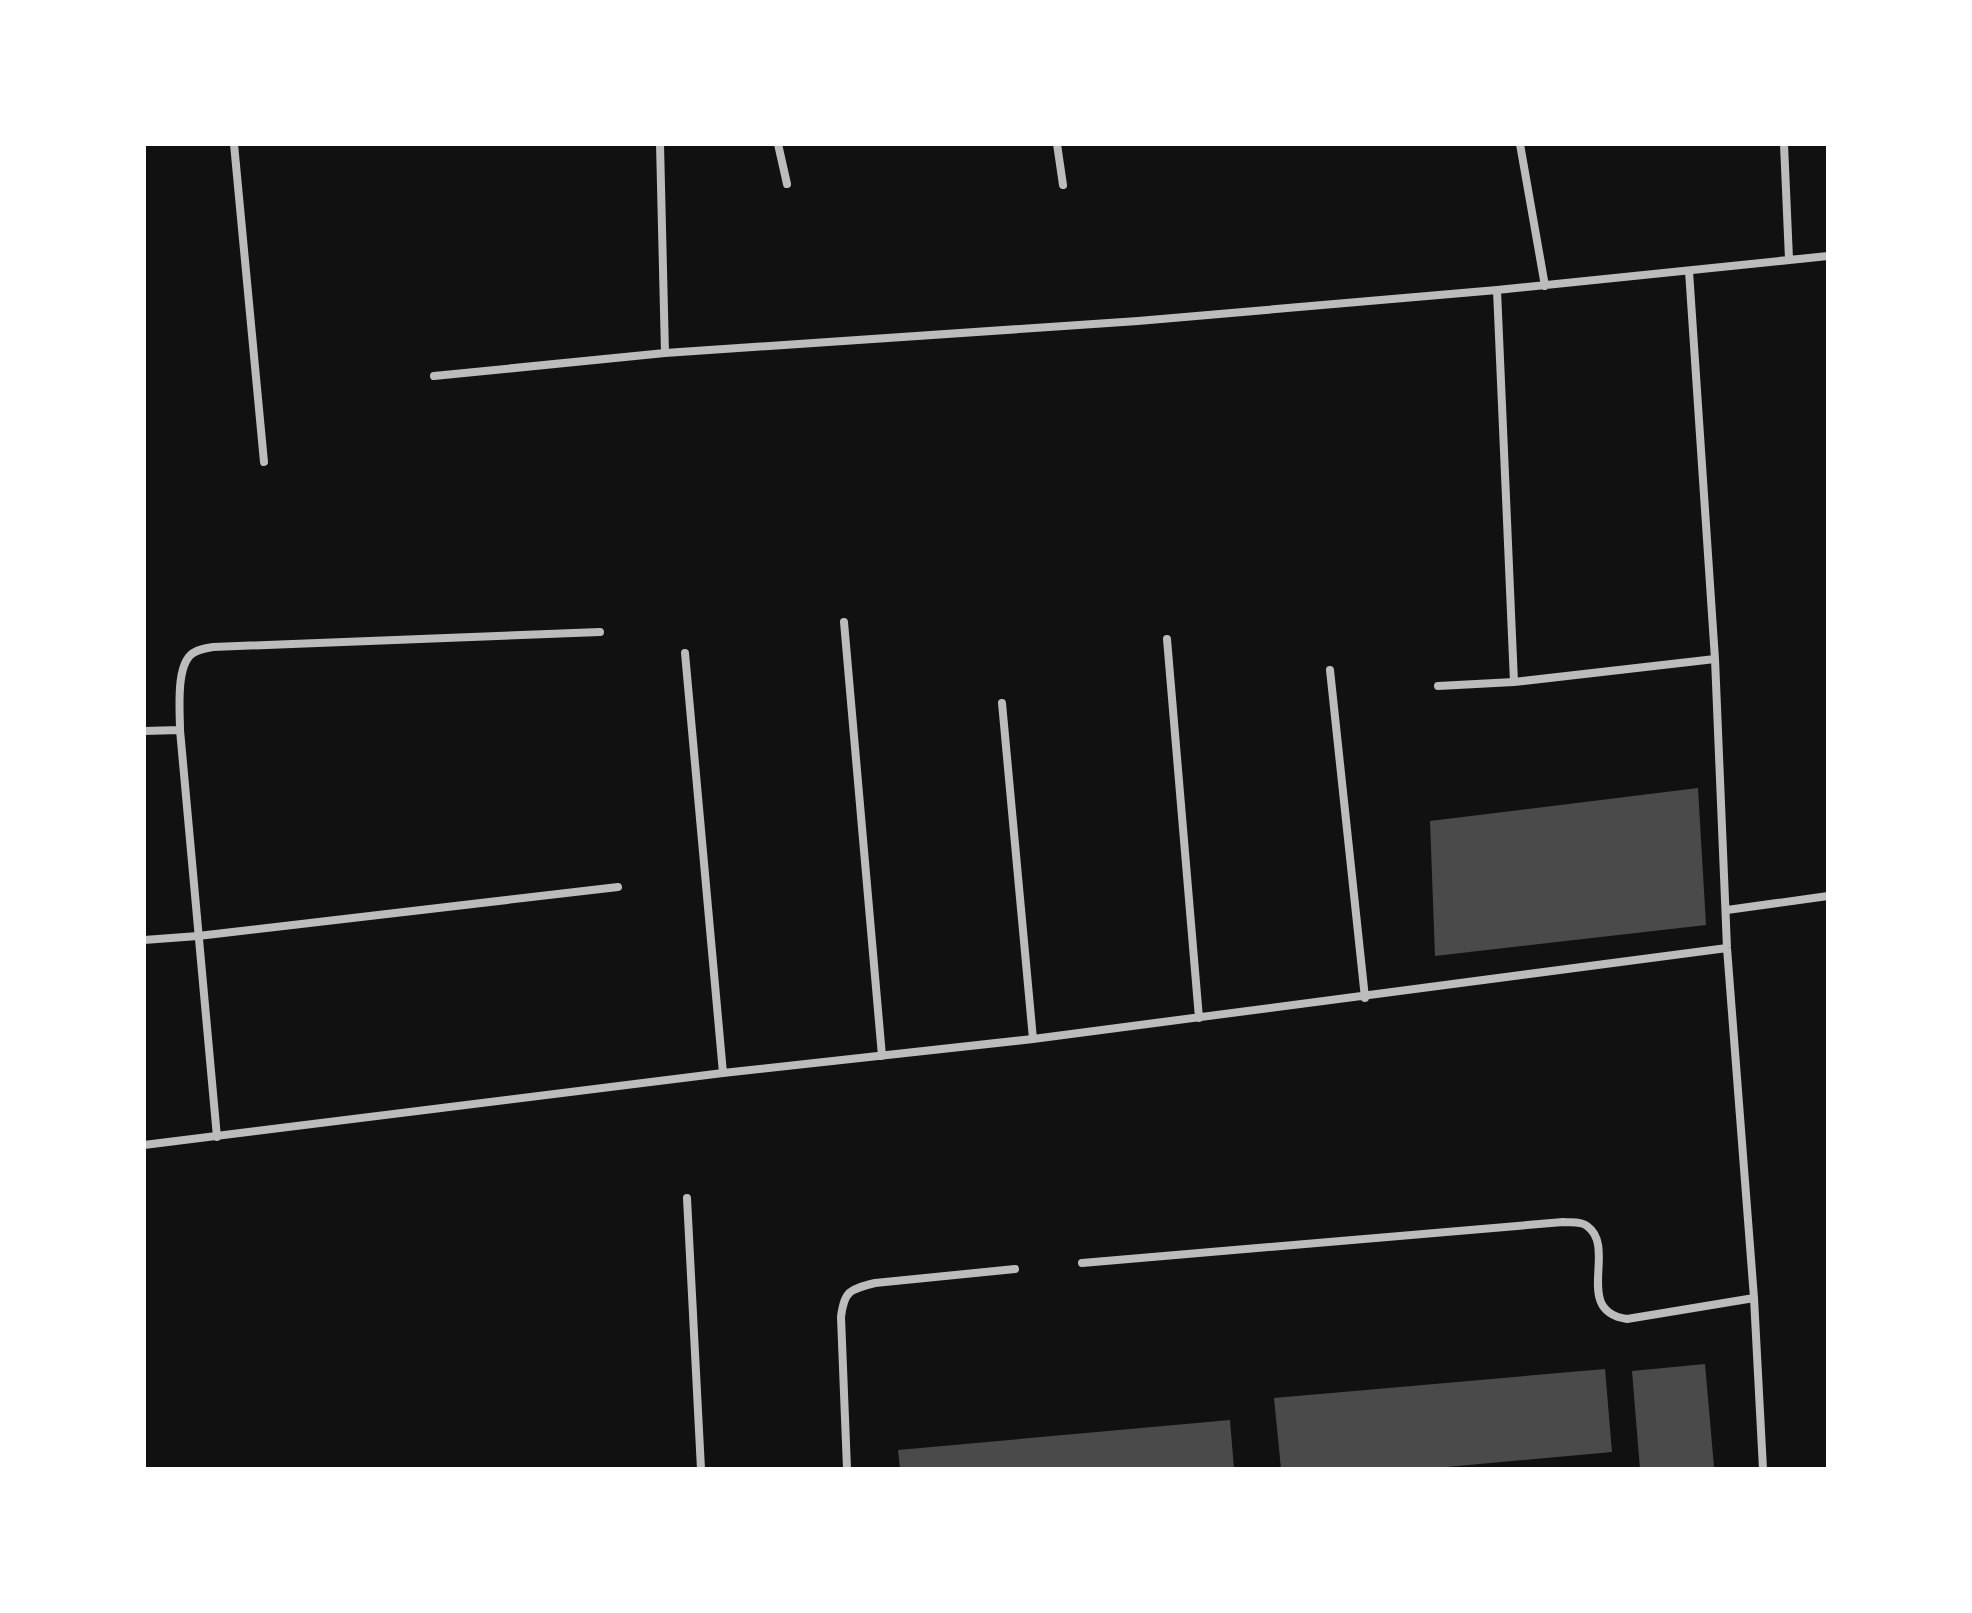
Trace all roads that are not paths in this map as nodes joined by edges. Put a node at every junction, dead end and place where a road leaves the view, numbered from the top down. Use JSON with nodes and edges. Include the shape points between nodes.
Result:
{"nodes":[{"id":1,"x":234,"y":144,"type":"edge"},
{"id":2,"x":660,"y":144,"type":"edge"},
{"id":3,"x":778,"y":144,"type":"edge"},
{"id":4,"x":1057,"y":144,"type":"edge"},
{"id":5,"x":1520,"y":144,"type":"edge"},
{"id":6,"x":1784,"y":144,"type":"edge"},
{"id":7,"x":787,"y":184,"type":"dead end"},
{"id":8,"x":1063,"y":185,"type":"dead end"},
{"id":9,"x":1828,"y":256,"type":"edge"},
{"id":10,"x":1789,"y":259,"type":"junction"},
{"id":11,"x":1689,"y":271,"type":"junction"},
{"id":12,"x":1545,"y":286,"type":"junction"},
{"id":13,"x":1497,"y":290,"type":"junction"},
{"id":14,"x":665,"y":353,"type":"junction"},
{"id":15,"x":434,"y":376,"type":"dead end"},
{"id":16,"x":264,"y":462,"type":"dead end"},
{"id":17,"x":844,"y":622,"type":"dead end"},
{"id":18,"x":600,"y":632,"type":"dead end"},
{"id":19,"x":1167,"y":639,"type":"dead end"},
{"id":20,"x":685,"y":653,"type":"dead end"},
{"id":21,"x":1715,"y":659,"type":"junction"},
{"id":22,"x":1330,"y":670,"type":"dead end"},
{"id":23,"x":1514,"y":682,"type":"junction"},
{"id":24,"x":1438,"y":686,"type":"dead end"},
{"id":25,"x":1002,"y":703,"type":"dead end"},
{"id":26,"x":180,"y":730,"type":"junction"},
{"id":27,"x":144,"y":731,"type":"edge"},
{"id":28,"x":618,"y":887,"type":"dead end"},
{"id":29,"x":1828,"y":896,"type":"edge"},
{"id":30,"x":1727,"y":910,"type":"junction"},
{"id":31,"x":198,"y":936,"type":"junction"},
{"id":32,"x":144,"y":940,"type":"edge"},
{"id":33,"x":1727,"y":948,"type":"junction"},
{"id":34,"x":1365,"y":998,"type":"junction"},
{"id":35,"x":1199,"y":1018,"type":"junction"},
{"id":36,"x":1033,"y":1039,"type":"junction"},
{"id":37,"x":882,"y":1056,"type":"junction"},
{"id":38,"x":723,"y":1073,"type":"junction"},
{"id":39,"x":217,"y":1137,"type":"junction"},
{"id":40,"x":144,"y":1145,"type":"edge"},
{"id":41,"x":687,"y":1198,"type":"dead end"},
{"id":42,"x":1082,"y":1263,"type":"dead end"},
{"id":43,"x":1015,"y":1269,"type":"dead end"},
{"id":44,"x":1754,"y":1298,"type":"junction"},
{"id":45,"x":701,"y":1469,"type":"edge"},
{"id":46,"x":847,"y":1469,"type":"edge"},
{"id":47,"x":1763,"y":1469,"type":"edge"}],
"edges":[{"from":1,"to":16,"type":"street"},
{"from":2,"to":14,"type":"street"},
{"from":3,"to":7,"type":"street"},
{"from":4,"to":8,"type":"street"},
{"from":5,"to":12,"type":"street"},
{"from":6,"to":10,"type":"street"},
{"from":9,"to":10,"type":"street"},
{"from":10,"to":11,"type":"street"},
{"from":11,"to":12,"type":"street"},
{"from":11,"to":21,"type":"street"},
{"from":12,"to":13,"type":"street"},
{"from":13,"to":14,"type":"street"},
{"from":13,"to":23,"type":"street"},
{"from":14,"to":15,"type":"street"},
{"from":17,"to":37,"type":"street"},
{"from":18,"to":26,"type":"street","via":[[213,647],[192,652],[184,663]]},
{"from":19,"to":35,"type":"street"},
{"from":20,"to":38,"type":"street"},
{"from":21,"to":23,"type":"street"},
{"from":21,"to":30,"type":"street"},
{"from":22,"to":34,"type":"street"},
{"from":23,"to":24,"type":"street"},
{"from":25,"to":36,"type":"street"},
{"from":26,"to":27,"type":"street"},
{"from":26,"to":31,"type":"street"},
{"from":28,"to":31,"type":"street"},
{"from":29,"to":30,"type":"street"},
{"from":30,"to":33,"type":"street"},
{"from":31,"to":32,"type":"street"},
{"from":31,"to":39,"type":"street"},
{"from":33,"to":34,"type":"street"},
{"from":33,"to":44,"type":"street"},
{"from":34,"to":35,"type":"street"},
{"from":35,"to":36,"type":"street"},
{"from":36,"to":37,"type":"street"},
{"from":37,"to":38,"type":"street"},
{"from":38,"to":39,"type":"street"},
{"from":39,"to":40,"type":"street"},
{"from":41,"to":45,"type":"street"},
{"from":42,"to":44,"type":"street","via":[[1563,1222],[1588,1226],[1596,1237],[1600,1300],[1613,1317]]},
{"from":43,"to":46,"type":"street","via":[[853,1288],[843,1300],[841,1317]]},
{"from":44,"to":47,"type":"street"}]}
